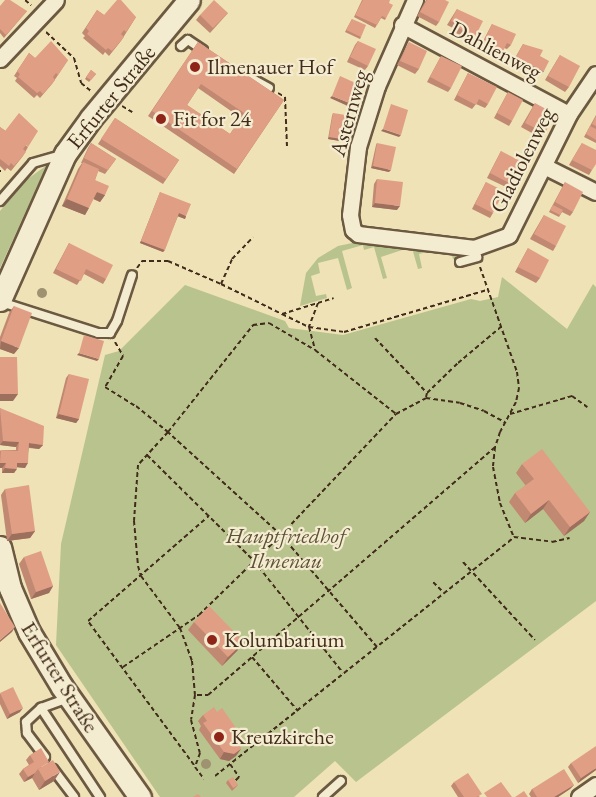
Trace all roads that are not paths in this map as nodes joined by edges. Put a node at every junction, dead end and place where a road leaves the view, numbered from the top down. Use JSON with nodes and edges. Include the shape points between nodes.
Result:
{"nodes":[{"id":1,"x":56,"y":0,"type":"edge"},
{"id":2,"x":189,"y":0,"type":"edge"},
{"id":3,"x":415,"y":0,"type":"edge"},
{"id":4,"x":402,"y":25,"type":"junction"},
{"id":5,"x":181,"y":46,"type":"dead end"},
{"id":6,"x":213,"y":56,"type":"edge"},
{"id":7,"x":0,"y":59,"type":"edge"},
{"id":8,"x":241,"y":72,"type":"edge"},
{"id":9,"x":596,"y":74,"type":"edge"},
{"id":10,"x":269,"y":88,"type":"edge"},
{"id":11,"x":569,"y":114,"type":"junction"},
{"id":12,"x":65,"y":154,"type":"junction"},
{"id":13,"x":544,"y":166,"type":"junction"},
{"id":14,"x":596,"y":192,"type":"edge"},
{"id":15,"x":0,"y":201,"type":"edge"},
{"id":16,"x":476,"y":252,"type":"junction"},
{"id":17,"x":460,"y":262,"type":"dead end"},
{"id":18,"x":132,"y":275,"type":"road end"},
{"id":19,"x":0,"y":301,"type":"edge"},
{"id":20,"x":0,"y":547,"type":"edge"},
{"id":21,"x":5,"y":591,"type":"edge"},
{"id":22,"x":69,"y":698,"type":"junction"},
{"id":23,"x":41,"y":708,"type":"junction"},
{"id":24,"x":341,"y":781,"type":"dead end"},
{"id":25,"x":596,"y":785,"type":"edge"},
{"id":26,"x":74,"y":797,"type":"edge"},
{"id":27,"x":100,"y":797,"type":"edge"},
{"id":28,"x":140,"y":797,"type":"edge"},
{"id":29,"x":323,"y":797,"type":"edge"},
{"id":30,"x":579,"y":797,"type":"edge"}],
"edges":[{"from":1,"to":7,"type":"street"},
{"from":2,"to":12,"type":"main road","name":"Erfurter Straße"},
{"from":3,"to":4,"type":"street","name":"Asternweg"},
{"from":4,"to":11,"type":"street","name":"Dahlienweg"},
{"from":4,"to":16,"type":"street","name":"Asternweg","via":[[358,147],[350,215],[353,230],[367,236]]},
{"from":5,"to":6,"type":"lane","via":[[188,40]]},
{"from":8,"to":10,"type":"lane"},
{"from":9,"to":11,"type":"street","name":"Gladiolenweg"},
{"from":11,"to":13,"type":"street","name":"Gladiolenweg"},
{"from":12,"to":15,"type":"lane","via":[[33,163]]},
{"from":12,"to":19,"type":"main road","name":"Erfurter Straße"},
{"from":13,"to":14,"type":"street"},
{"from":13,"to":16,"type":"street","name":"Gladiolenweg","via":[[509,236]]},
{"from":16,"to":17,"type":"lane"},
{"from":18,"to":19,"type":"lane","via":[[110,333],[98,333]]},
{"from":20,"to":21,"type":"main road","name":"Erfurter Straße"},
{"from":21,"to":22,"type":"main road","name":"Erfurter Straße"},
{"from":22,"to":23,"type":"lane"},
{"from":22,"to":28,"type":"main road","name":"Erfurter Straße"},
{"from":23,"to":26,"type":"lane","via":[[26,722],[27,733]]},
{"from":23,"to":27,"type":"lane"},
{"from":24,"to":29,"type":"lane"},
{"from":25,"to":30,"type":"street"}]}
